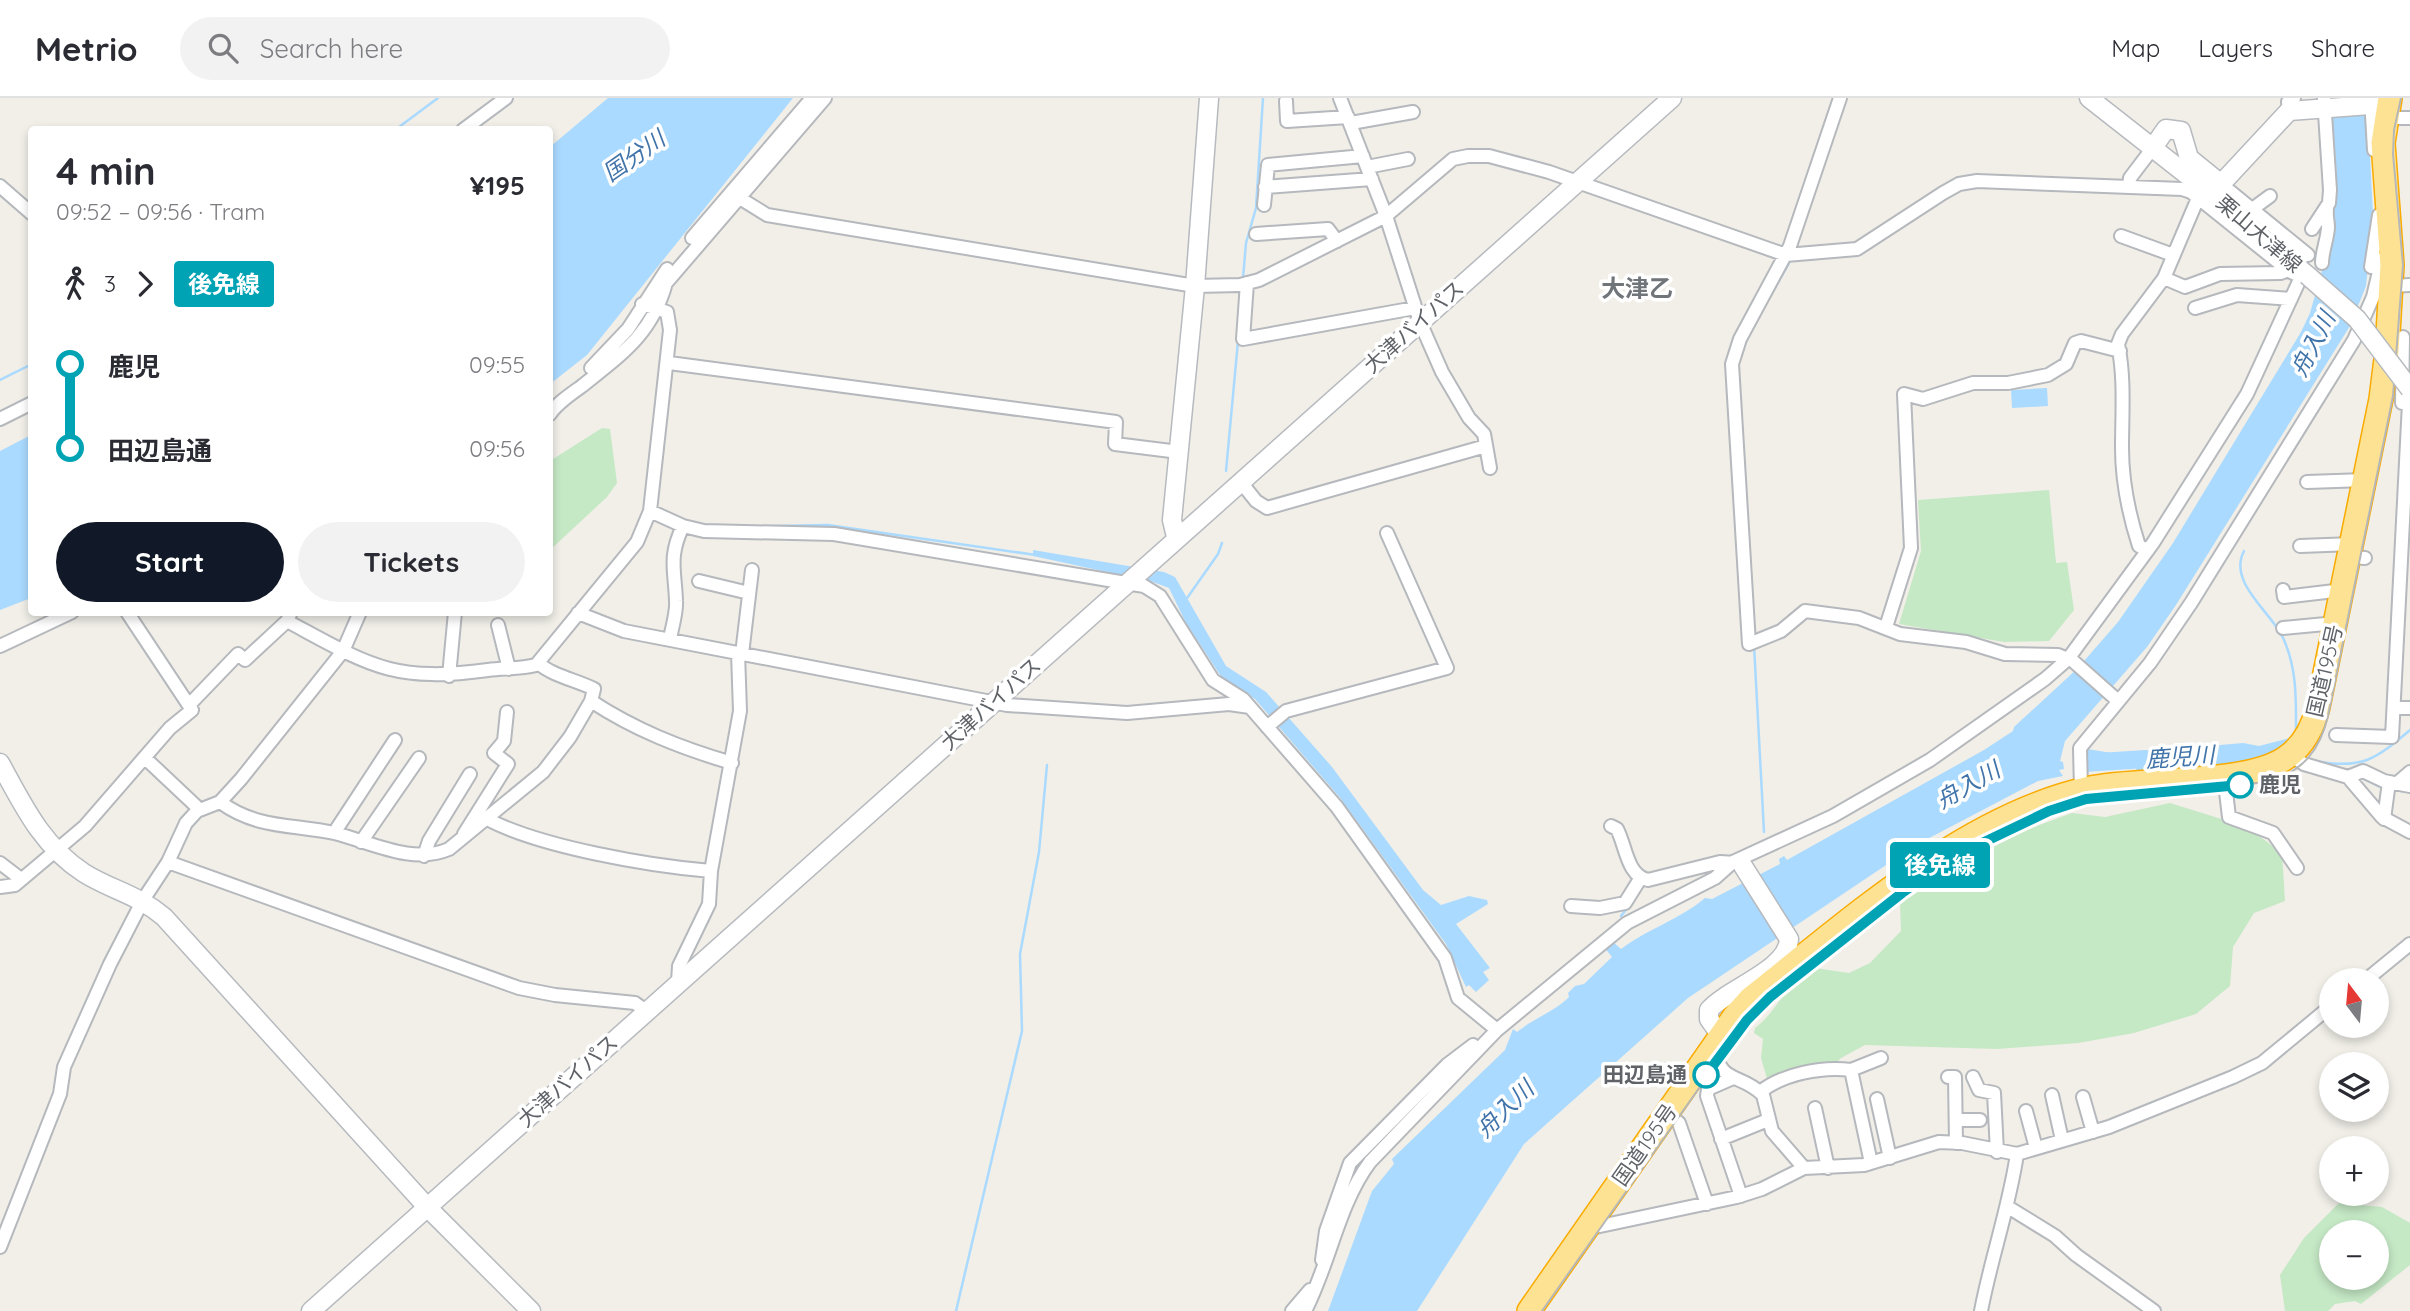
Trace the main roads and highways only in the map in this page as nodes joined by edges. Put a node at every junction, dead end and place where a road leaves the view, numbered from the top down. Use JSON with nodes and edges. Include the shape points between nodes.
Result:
{"nodes":[{"id":1,"x":1209,"y":98,"type":"edge"},
{"id":2,"x":1672,"y":98,"type":"edge"},
{"id":3,"x":2089,"y":98,"type":"edge"},
{"id":4,"x":2291,"y":104,"type":"edge"},
{"id":5,"x":2326,"y":104,"type":"edge"},
{"id":6,"x":2377,"y":104,"type":"edge"},
{"id":7,"x":2152,"y":149,"type":"junction"},
{"id":8,"x":2401,"y":285,"type":"edge"},
{"id":9,"x":2404,"y":401,"type":"edge"},
{"id":10,"x":1176,"y":537,"type":"junction"},
{"id":11,"x":0,"y":763,"type":"edge"},
{"id":12,"x":1738,"y":864,"type":"road end"},
{"id":13,"x":1717,"y":1041,"type":"junction"},
{"id":14,"x":428,"y":1208,"type":"junction"},
{"id":15,"x":311,"y":1311,"type":"edge"},
{"id":16,"x":531,"y":1311,"type":"edge"},
{"id":17,"x":1529,"y":1311,"type":"edge"}],
"edges":[{"from":1,"to":10,"type":"main road","via":[[1172,520]]},
{"from":2,"to":10,"type":"main road","name":"大津バイパス","via":[[1417,315]]},
{"from":3,"to":7,"type":"main road","name":"栗山大津線"},
{"from":4,"to":5,"type":"main road"},
{"from":4,"to":7,"type":"main road","via":[[2221,184],[2189,158],[2181,131],[2166,129]]},
{"from":5,"to":6,"type":"main road"},
{"from":6,"to":8,"type":"highway","name":"国道195号"},
{"from":7,"to":9,"type":"main road","name":"栗山大津線","bridge":true,"via":[[2307,263],[2357,319]]},
{"from":8,"to":9,"type":"highway","name":"国道195号"},
{"from":9,"to":13,"type":"highway","name":"国道195号","via":[[2365,480],[2358,545],[2343,590],[2315,719],[2290,755],[2263,768],[2224,775],[2081,790],[2044,802],[1951,846],[1751,998]]},
{"from":10,"to":14,"type":"main road","name":"大津バイパス"},
{"from":11,"to":14,"type":"main road","via":[[54,850],[86,874],[143,900],[164,916]]},
{"from":12,"to":13,"type":"main road","via":[[1789,939],[1780,960],[1709,1010]]},
{"from":13,"to":17,"type":"highway","name":"国道195号","via":[[1698,1086],[1667,1113]]},
{"from":14,"to":15,"type":"main road","name":"大津バイパス"},
{"from":14,"to":16,"type":"main road"}]}
